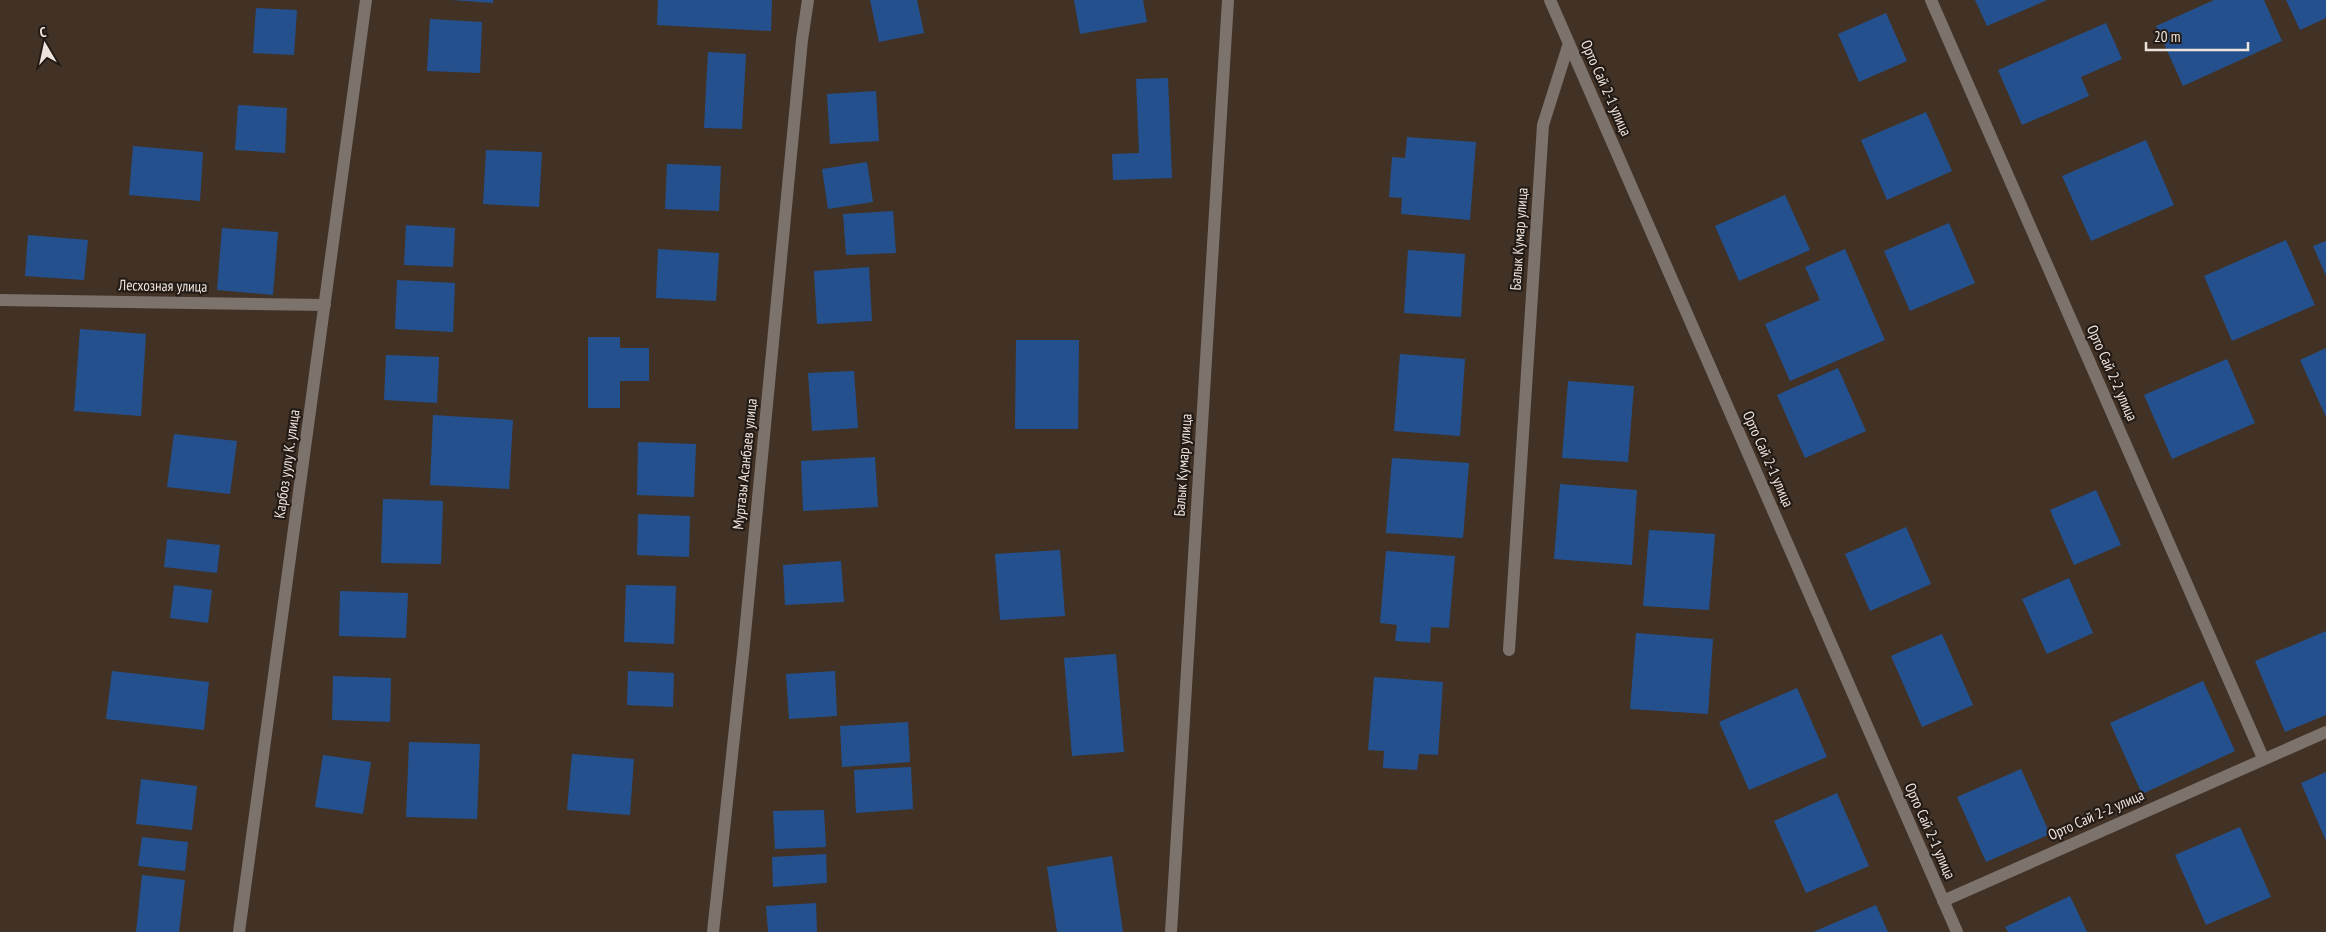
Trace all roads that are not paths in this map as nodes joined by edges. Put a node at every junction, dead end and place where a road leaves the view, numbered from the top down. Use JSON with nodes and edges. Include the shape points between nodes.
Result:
{"nodes":[{"id":1,"x":366,"y":0,"type":"edge"},
{"id":2,"x":808,"y":0,"type":"edge"},
{"id":3,"x":1228,"y":0,"type":"edge"},
{"id":4,"x":1550,"y":0,"type":"edge"},
{"id":5,"x":1931,"y":0,"type":"edge"},
{"id":6,"x":1569,"y":43,"type":"junction"},
{"id":7,"x":0,"y":300,"type":"edge"},
{"id":8,"x":325,"y":305,"type":"junction"},
{"id":9,"x":1508,"y":650,"type":"dead end"},
{"id":10,"x":2326,"y":732,"type":"edge"},
{"id":11,"x":2263,"y":758,"type":"junction"},
{"id":12,"x":1943,"y":900,"type":"junction"},
{"id":13,"x":239,"y":932,"type":"edge"},
{"id":14,"x":713,"y":932,"type":"edge"},
{"id":15,"x":1171,"y":932,"type":"edge"},
{"id":16,"x":1957,"y":932,"type":"edge"}],
"edges":[{"from":1,"to":8,"type":"street","name":"Карбоз уулу К. улица"},
{"from":2,"to":14,"type":"street","name":"Муртазы Асанбаев улица"},
{"from":3,"to":15,"type":"street","name":"Балык Кумар улица"},
{"from":4,"to":6,"type":"street","name":"Орто Сай 2-1 улица"},
{"from":5,"to":11,"type":"street","name":"Орто Сай 2-2 улица"},
{"from":6,"to":9,"type":"street","name":"Балык Кумар улица","via":[[1543,125]]},
{"from":6,"to":12,"type":"street","name":"Орто Сай 2-1 улица"},
{"from":7,"to":8,"type":"street","name":"Лесхозная улица"},
{"from":8,"to":13,"type":"street","name":"Карбоз уулу К. улица"},
{"from":10,"to":11,"type":"street","name":"Орто Сай 2-2 улица"},
{"from":11,"to":12,"type":"street","name":"Орто Сай 2-2 улица"},
{"from":12,"to":16,"type":"street","name":"Орто Сай 2-1 улица"}]}
